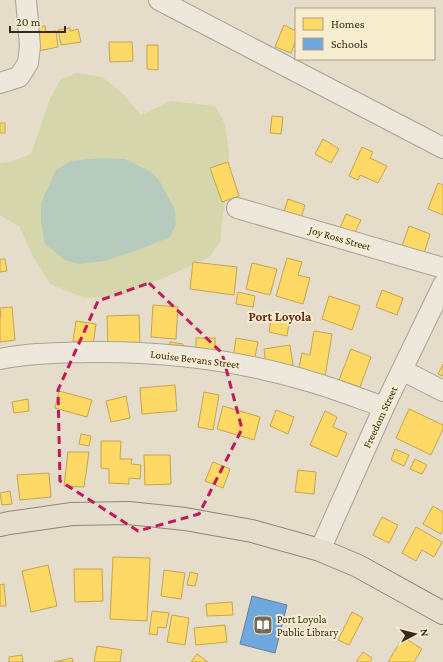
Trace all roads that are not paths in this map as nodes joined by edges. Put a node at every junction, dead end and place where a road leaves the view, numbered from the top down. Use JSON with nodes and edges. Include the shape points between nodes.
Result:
{"nodes":[{"id":1,"x":26,"y":0,"type":"edge"},
{"id":2,"x":159,"y":0,"type":"edge"},
{"id":3,"x":0,"y":83,"type":"edge"},
{"id":4,"x":443,"y":148,"type":"edge"},
{"id":5,"x":237,"y":208,"type":"dead end"},
{"id":6,"x":443,"y":268,"type":"edge"},
{"id":7,"x":443,"y":286,"type":"edge"},
{"id":8,"x":0,"y":359,"type":"edge"},
{"id":9,"x":402,"y":370,"type":"junction"},
{"id":10,"x":443,"y":391,"type":"edge"},
{"id":11,"x":384,"y":407,"type":"junction"},
{"id":12,"x":0,"y":525,"type":"edge"},
{"id":13,"x":320,"y":550,"type":"junction"},
{"id":14,"x":443,"y":613,"type":"edge"}],
"edges":[{"from":1,"to":3,"type":"street","via":[[30,46],[28,63],[19,77]]},
{"from":2,"to":4,"type":"street"},
{"from":5,"to":6,"type":"street","name":"Joy Ross Street"},
{"from":7,"to":9,"type":"street","name":"Freedom Street"},
{"from":8,"to":11,"type":"street","name":"Louise Bevans Street","via":[[49,353],[139,352],[182,356],[268,371],[314,383]]},
{"from":9,"to":10,"type":"street"},
{"from":9,"to":11,"type":"street","name":"Freedom Street"},
{"from":11,"to":13,"type":"street","name":"Freedom Street"},
{"from":12,"to":13,"type":"main road","via":[[72,514],[129,513],[185,519],[252,531]]},
{"from":13,"to":14,"type":"main road","via":[[358,566]]}]}
